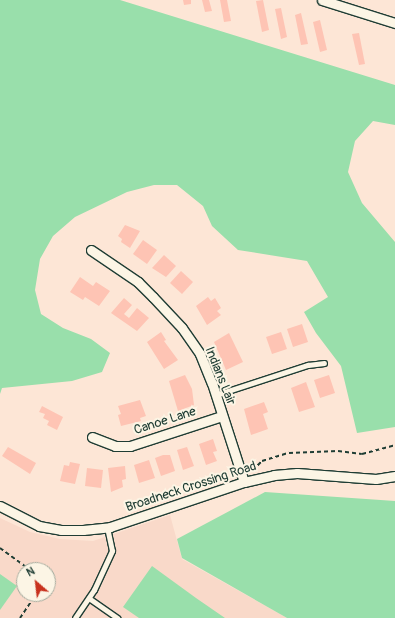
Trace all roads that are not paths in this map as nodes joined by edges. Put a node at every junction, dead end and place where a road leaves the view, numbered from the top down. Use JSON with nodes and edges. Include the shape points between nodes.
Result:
{"nodes":[{"id":1,"x":322,"y":0,"type":"edge"},
{"id":2,"x":395,"y":23,"type":"edge"},
{"id":3,"x":91,"y":250,"type":"dead end"},
{"id":4,"x":324,"y":362,"type":"dead end"},
{"id":5,"x":216,"y":395,"type":"junction"},
{"id":6,"x":222,"y":416,"type":"junction"},
{"id":7,"x":92,"y":437,"type":"dead end"},
{"id":8,"x":395,"y":476,"type":"edge"},
{"id":9,"x":244,"y":482,"type":"junction"},
{"id":10,"x":0,"y":506,"type":"edge"},
{"id":11,"x":107,"y":527,"type":"junction"},
{"id":12,"x":89,"y":598,"type":"junction"},
{"id":13,"x":75,"y":618,"type":"edge"},
{"id":14,"x":118,"y":618,"type":"edge"}],
"edges":[{"from":1,"to":2,"type":"street"},
{"from":3,"to":5,"type":"street","name":"Indians Lair","via":[[138,282],[182,328],[200,354]]},
{"from":4,"to":5,"type":"lane"},
{"from":5,"to":6,"type":"street","name":"Indians Lair"},
{"from":6,"to":7,"type":"street","name":"Canoe Lane","via":[[130,446],[115,446]]},
{"from":6,"to":9,"type":"street","name":"Indians Lair"},
{"from":8,"to":9,"type":"street","name":"Broadneck Crossing Road","via":[[339,478],[297,473]]},
{"from":9,"to":11,"type":"street","name":"Broadneck Crossing Road"},
{"from":10,"to":11,"type":"street","name":"Broadneck Crossing Road","via":[[39,526],[61,530]]},
{"from":11,"to":12,"type":"lane","via":[[112,551]]},
{"from":12,"to":13,"type":"lane"},
{"from":12,"to":14,"type":"lane"}]}
